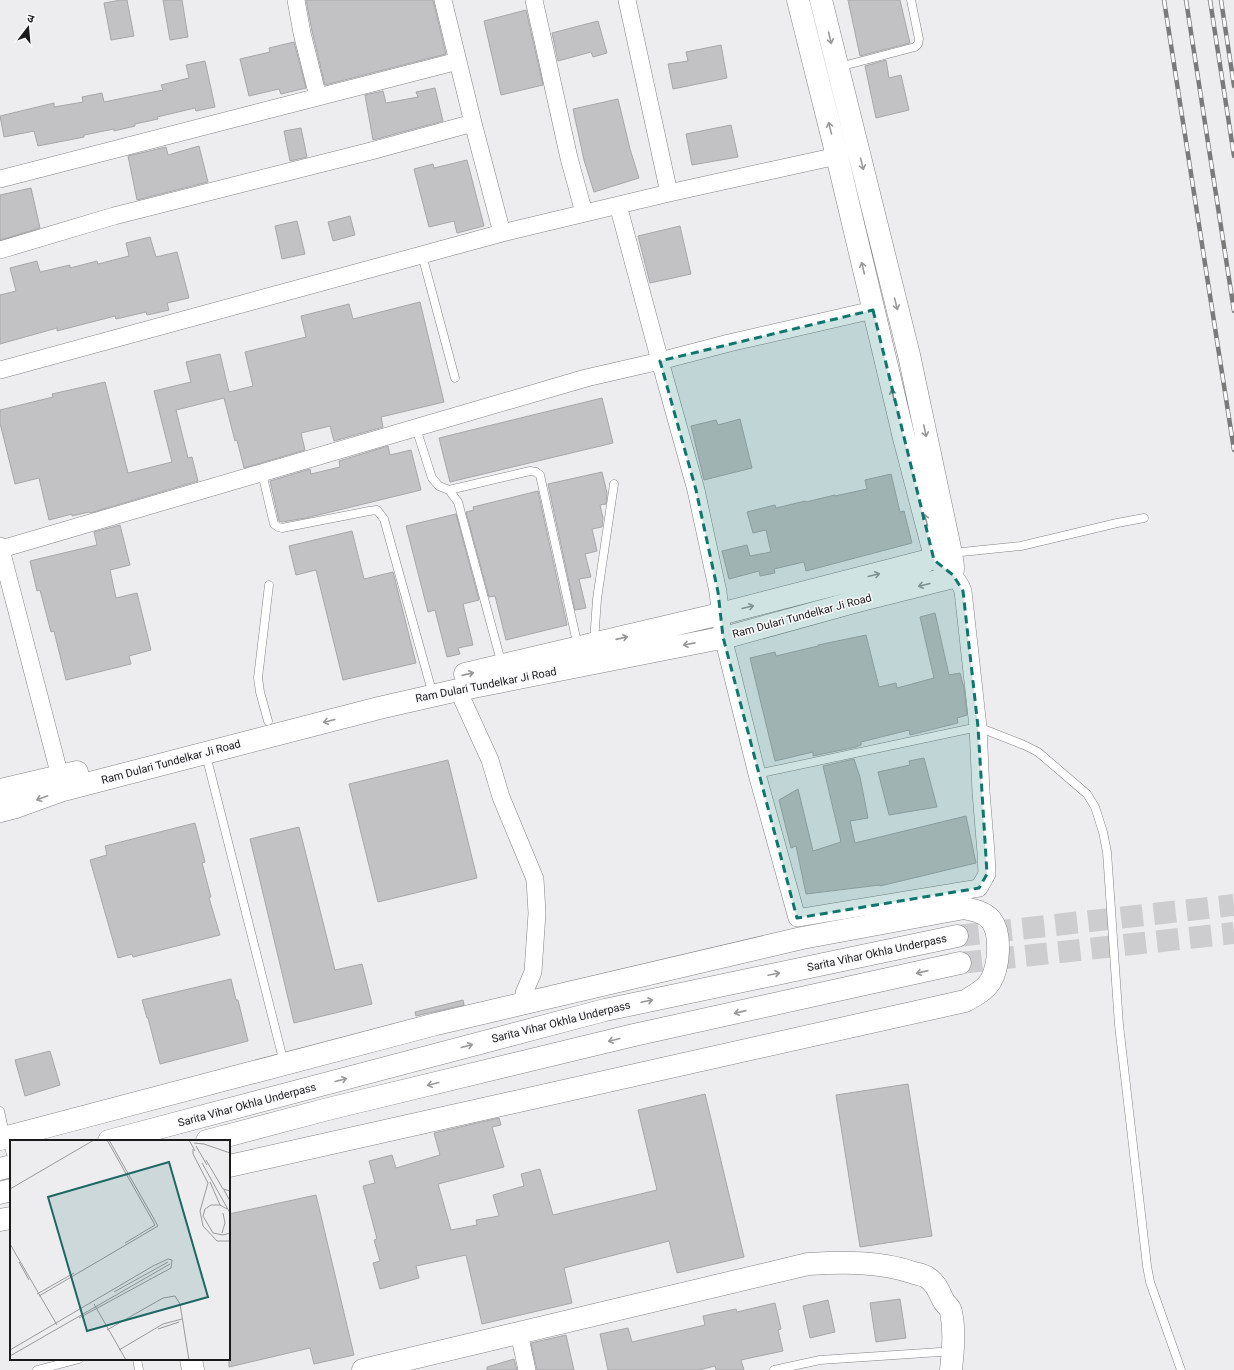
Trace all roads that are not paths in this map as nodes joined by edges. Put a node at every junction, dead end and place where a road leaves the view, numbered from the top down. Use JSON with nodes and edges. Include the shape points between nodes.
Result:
{"nodes":[{"id":1,"x":296,"y":0,"type":"edge"},
{"id":2,"x":443,"y":0,"type":"edge"},
{"id":3,"x":534,"y":0,"type":"edge"},
{"id":4,"x":627,"y":0,"type":"edge"},
{"id":5,"x":798,"y":0,"type":"edge"},
{"id":6,"x":820,"y":0,"type":"edge"},
{"id":7,"x":911,"y":0,"type":"edge"},
{"id":8,"x":458,"y":61,"type":"junction"},
{"id":9,"x":838,"y":67,"type":"junction"},
{"id":10,"x":318,"y":97,"type":"junction"},
{"id":11,"x":473,"y":123,"type":"junction"},
{"id":12,"x":837,"y":156,"type":"junction"},
{"id":13,"x":0,"y":179,"type":"edge"},
{"id":14,"x":669,"y":193,"type":"junction"},
{"id":15,"x":618,"y":205,"type":"junction"},
{"id":16,"x":584,"y":213,"type":"junction"},
{"id":17,"x":502,"y":233,"type":"junction"},
{"id":18,"x":0,"y":250,"type":"edge"},
{"id":19,"x":422,"y":255,"type":"junction"},
{"id":20,"x":873,"y":310,"type":"junction"},
{"id":21,"x":660,"y":361,"type":"junction"},
{"id":22,"x":0,"y":370,"type":"edge"},
{"id":23,"x":455,"y":378,"type":"dead end"},
{"id":24,"x":416,"y":428,"type":"junction"},
{"id":25,"x":262,"y":472,"type":"junction"},
{"id":26,"x":614,"y":484,"type":"dead end"},
{"id":27,"x":449,"y":490,"type":"junction"},
{"id":28,"x":1144,"y":518,"type":"dead end"},
{"id":29,"x":0,"y":547,"type":"edge"},
{"id":30,"x":941,"y":556,"type":"junction"},
{"id":31,"x":953,"y":575,"type":"junction"},
{"id":32,"x":269,"y":585,"type":"dead end"},
{"id":33,"x":720,"y":614,"type":"junction"},
{"id":34,"x":723,"y":637,"type":"junction"},
{"id":35,"x":586,"y":646,"type":"junction"},
{"id":36,"x":502,"y":666,"type":"junction"},
{"id":37,"x":432,"y":689,"type":"junction"},
{"id":38,"x":458,"y":690,"type":"junction"},
{"id":39,"x":268,"y":721,"type":"junction"},
{"id":40,"x":978,"y":727,"type":"junction"},
{"id":41,"x":206,"y":752,"type":"junction"},
{"id":42,"x":757,"y":774,"type":"junction"},
{"id":43,"x":61,"y":783,"type":"junction"},
{"id":44,"x":0,"y":790,"type":"edge"},
{"id":45,"x":0,"y":811,"type":"edge"},
{"id":46,"x":876,"y":914,"type":"junction"},
{"id":47,"x":957,"y":936,"type":"tunnel mouth"},
{"id":48,"x":960,"y":963,"type":"tunnel mouth"},
{"id":49,"x":528,"y":1003,"type":"junction"},
{"id":50,"x":284,"y":1064,"type":"junction"},
{"id":51,"x":0,"y":1111,"type":"edge"},
{"id":52,"x":127,"y":1139,"type":"edge"},
{"id":53,"x":17,"y":1140,"type":"edge"},
{"id":54,"x":211,"y":1140,"type":"edge"},
{"id":55,"x":6,"y":1143,"type":"edge"},
{"id":56,"x":10,"y":1166,"type":"edge"},
{"id":57,"x":230,"y":1166,"type":"edge"},
{"id":58,"x":0,"y":1168,"type":"edge"},
{"id":59,"x":10,"y":1190,"type":"edge"},
{"id":60,"x":0,"y":1193,"type":"edge"},
{"id":61,"x":10,"y":1218,"type":"edge"},
{"id":62,"x":0,"y":1220,"type":"edge"},
{"id":63,"x":519,"y":1333,"type":"junction"},
{"id":64,"x":76,"y":1360,"type":"edge"},
{"id":65,"x":137,"y":1360,"type":"edge"},
{"id":66,"x":178,"y":1360,"type":"edge"},
{"id":67,"x":191,"y":1360,"type":"edge"},
{"id":68,"x":943,"y":1364,"type":"edge"},
{"id":69,"x":36,"y":1370,"type":"edge"},
{"id":70,"x":140,"y":1370,"type":"edge"},
{"id":71,"x":181,"y":1370,"type":"edge"},
{"id":72,"x":194,"y":1370,"type":"edge"},
{"id":73,"x":363,"y":1370,"type":"edge"},
{"id":74,"x":527,"y":1370,"type":"edge"},
{"id":75,"x":774,"y":1370,"type":"edge"},
{"id":76,"x":1181,"y":1370,"type":"edge"}],
"edges":[{"from":1,"to":10,"type":"street"},
{"from":2,"to":8,"type":"street"},
{"from":3,"to":16,"type":"street","via":[[569,158]]},
{"from":4,"to":14,"type":"street"},
{"from":12,"to":5,"type":"street","one_way":true},
{"from":6,"to":9,"type":"street","one_way":true},
{"from":7,"to":9,"type":"lane","via":[[919,39],[915,47]]},
{"from":8,"to":10,"type":"street"},
{"from":8,"to":11,"type":"street"},
{"from":9,"to":30,"type":"street","one_way":true,"via":[[908,355]]},
{"from":10,"to":13,"type":"street"},
{"from":11,"to":17,"type":"street"},
{"from":11,"to":18,"type":"street","via":[[371,152],[107,218]]},
{"from":12,"to":14,"type":"street"},
{"from":20,"to":12,"type":"street","one_way":true},
{"from":14,"to":15,"type":"street"},
{"from":15,"to":16,"type":"street"},
{"from":15,"to":21,"type":"street"},
{"from":16,"to":17,"type":"street"},
{"from":17,"to":19,"type":"street"},
{"from":19,"to":22,"type":"street"},
{"from":19,"to":23,"type":"lane"},
{"from":20,"to":21,"type":"street"},
{"from":30,"to":20,"type":"street","one_way":true,"via":[[934,554]]},
{"from":21,"to":24,"type":"street","via":[[586,378]]},
{"from":21,"to":33,"type":"street","via":[[696,490],[718,592]]},
{"from":24,"to":25,"type":"street"},
{"from":24,"to":27,"type":"lane","via":[[432,478],[439,486]]},
{"from":25,"to":29,"type":"street"},
{"from":25,"to":37,"type":"lane","via":[[274,524],[278,527],[368,510],[377,510],[381,514]]},
{"from":26,"to":35,"type":"lane","via":[[597,599]]},
{"from":27,"to":35,"type":"lane","via":[[530,471],[540,475]]},
{"from":27,"to":36,"type":"lane","via":[[458,502]]},
{"from":28,"to":30,"type":"lane","via":[[1021,546]]},
{"from":29,"to":43,"type":"street"},
{"from":30,"to":31,"type":"street","via":[[954,569]]},
{"from":33,"to":30,"type":"street","one_way":true},
{"from":31,"to":34,"type":"street","name":"Ram Dulari Tundelkar Ji Road","one_way":true},
{"from":31,"to":40,"type":"street","via":[[962,590]]},
{"from":32,"to":39,"type":"lane","via":[[258,678]]},
{"from":33,"to":34,"type":"street"},
{"from":35,"to":33,"type":"street","one_way":true},
{"from":34,"to":38,"type":"street","name":"Ram Dulari Tundelkar Ji Road","one_way":true},
{"from":34,"to":42,"type":"street"},
{"from":35,"to":36,"type":"street"},
{"from":37,"to":36,"type":"street","one_way":true},
{"from":37,"to":38,"type":"street","name":"Ram Dulari Tundelkar Ji Road"},
{"from":37,"to":39,"type":"street","name":"Ram Dulari Tundelkar Ji Road"},
{"from":37,"to":41,"type":"street","name":"Ram Dulari Tundelkar Ji Road","one_way":true,"via":[[379,708]]},
{"from":38,"to":49,"type":"street","via":[[490,760],[501,797],[535,878],[537,913],[533,972],[524,993]]},
{"from":39,"to":43,"type":"street","name":"Ram Dulari Tundelkar Ji Road"},
{"from":40,"to":42,"type":"lane"},
{"from":40,"to":46,"type":"street","via":[[987,874],[979,888]]},
{"from":40,"to":76,"type":"lane","via":[[1038,752],[1087,794],[1095,807],[1103,832],[1107,852],[1119,1025],[1147,1266],[1150,1282]]},
{"from":41,"to":43,"type":"street","name":"Ram Dulari Tundelkar Ji Road"},
{"from":41,"to":50,"type":"lane"},
{"from":42,"to":46,"type":"street","via":[[797,918]]},
{"from":43,"to":44,"type":"street","name":"Ram Dulari Tundelkar Ji Road"},
{"from":43,"to":45,"type":"street","name":"Ram Dulari Tundelkar Ji Road","one_way":true,"via":[[16,807]]},
{"from":46,"to":49,"type":"street","via":[[802,938]]},
{"from":46,"to":57,"type":"street","via":[[964,908],[981,912],[995,926],[998,949],[996,966],[990,982],[965,1001]]},
{"from":52,"to":47,"type":"street","name":"Sarita Vihar Okhla Underpass","one_way":true,"via":[[605,1010]]},
{"from":48,"to":54,"type":"street","one_way":true,"via":[[634,1036],[328,1109]]},
{"from":49,"to":50,"type":"street"},
{"from":50,"to":53,"type":"street"},
{"from":51,"to":55,"type":"lane"},
{"from":56,"to":58,"type":"street"},
{"from":59,"to":60,"type":"street"},
{"from":61,"to":62,"type":"street"},
{"from":63,"to":68,"type":"street","via":[[808,1264],[873,1264],[906,1270],[928,1278],[938,1288],[944,1302],[939,1311]]},
{"from":63,"to":73,"type":"street"},
{"from":63,"to":74,"type":"street"},
{"from":64,"to":69,"type":"lane"},
{"from":65,"to":70,"type":"lane"},
{"from":66,"to":71,"type":"street"},
{"from":67,"to":72,"type":"street"},
{"from":68,"to":75,"type":"lane","via":[[820,1360]]}]}
